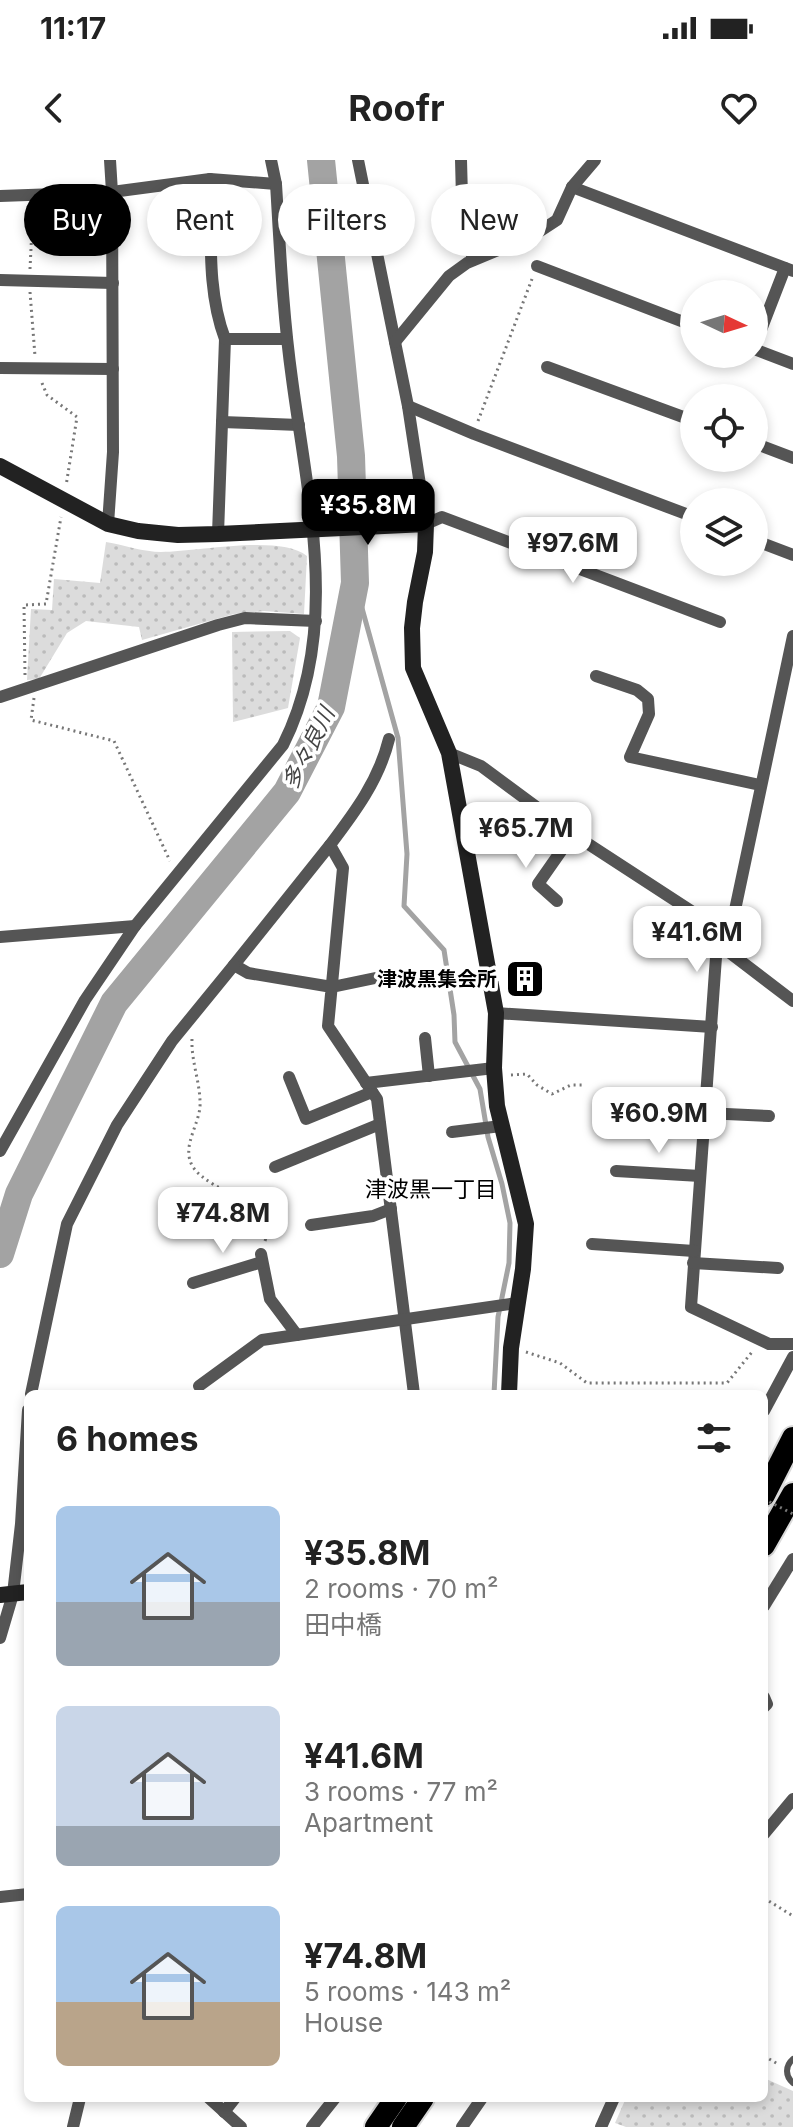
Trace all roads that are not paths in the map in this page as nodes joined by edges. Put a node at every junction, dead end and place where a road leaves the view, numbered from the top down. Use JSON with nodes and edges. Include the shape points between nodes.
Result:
{"nodes":[{"id":1,"x":110,"y":160,"type":"edge"},
{"id":2,"x":271,"y":160,"type":"edge"},
{"id":3,"x":358,"y":160,"type":"edge"},
{"id":4,"x":461,"y":160,"type":"edge"},
{"id":5,"x":595,"y":160,"type":"edge"},
{"id":6,"x":210,"y":179,"type":"junction"},
{"id":7,"x":112,"y":184,"type":"edge"},
{"id":8,"x":276,"y":184,"type":"junction"},
{"id":9,"x":572,"y":187,"type":"junction"},
{"id":10,"x":131,"y":189,"type":"edge"},
{"id":11,"x":0,"y":196,"type":"edge"},
{"id":12,"x":24,"y":196,"type":"edge"},
{"id":13,"x":113,"y":256,"type":"edge"},
{"id":14,"x":473,"y":260,"type":"junction"},
{"id":15,"x":537,"y":266,"type":"road end"},
{"id":16,"x":789,"y":269,"type":"edge"},
{"id":17,"x":0,"y":280,"type":"edge"},
{"id":18,"x":113,"y":283,"type":"junction"},
{"id":19,"x":768,"y":317,"type":"edge"},
{"id":20,"x":680,"y":321,"type":"edge"},
{"id":21,"x":225,"y":339,"type":"junction"},
{"id":22,"x":287,"y":339,"type":"junction"},
{"id":23,"x":395,"y":342,"type":"junction"},
{"id":24,"x":768,"y":354,"type":"edge"},
{"id":25,"x":793,"y":364,"type":"edge"},
{"id":26,"x":547,"y":367,"type":"dead end"},
{"id":27,"x":0,"y":368,"type":"edge"},
{"id":28,"x":113,"y":369,"type":"junction"},
{"id":29,"x":408,"y":406,"type":"junction"},
{"id":30,"x":680,"y":416,"type":"edge"},
{"id":31,"x":222,"y":422,"type":"junction"},
{"id":32,"x":299,"y":425,"type":"junction"},
{"id":33,"x":768,"y":448,"type":"edge"},
{"id":34,"x":793,"y":458,"type":"edge"},
{"id":35,"x":0,"y":466,"type":"edge"},
{"id":36,"x":680,"y":512,"type":"edge"},
{"id":37,"x":108,"y":524,"type":"junction"},
{"id":38,"x":419,"y":524,"type":"junction"},
{"id":39,"x":318,"y":529,"type":"junction"},
{"id":40,"x":218,"y":534,"type":"junction"},
{"id":41,"x":768,"y":545,"type":"edge"},
{"id":42,"x":793,"y":555,"type":"edge"},
{"id":43,"x":316,"y":621,"type":"junction"},
{"id":44,"x":720,"y":622,"type":"dead end"},
{"id":45,"x":793,"y":636,"type":"edge"},
{"id":46,"x":596,"y":676,"type":"dead end"},
{"id":47,"x":0,"y":697,"type":"edge"},
{"id":48,"x":389,"y":739,"type":"dead end"},
{"id":49,"x":449,"y":753,"type":"junction"},
{"id":50,"x":760,"y":785,"type":"junction"},
{"id":51,"x":573,"y":834,"type":"junction"},
{"id":52,"x":330,"y":845,"type":"junction"},
{"id":53,"x":557,"y":901,"type":"dead end"},
{"id":54,"x":135,"y":926,"type":"junction"},
{"id":55,"x":0,"y":937,"type":"edge"},
{"id":56,"x":720,"y":937,"type":"junction"},
{"id":57,"x":234,"y":965,"type":"junction"},
{"id":58,"x":385,"y":976,"type":"dead end"},
{"id":59,"x":332,"y":987,"type":"junction"},
{"id":60,"x":793,"y":1001,"type":"edge"},
{"id":61,"x":496,"y":1013,"type":"junction"},
{"id":62,"x":712,"y":1027,"type":"junction"},
{"id":63,"x":425,"y":1038,"type":"dead end"},
{"id":64,"x":495,"y":1072,"type":"junction"},
{"id":65,"x":429,"y":1076,"type":"junction"},
{"id":66,"x":289,"y":1077,"type":"dead end"},
{"id":67,"x":369,"y":1088,"type":"junction"},
{"id":68,"x":601,"y":1097,"type":"dead end"},
{"id":69,"x":706,"y":1108,"type":"junction"},
{"id":70,"x":769,"y":1116,"type":"dead end"},
{"id":71,"x":380,"y":1124,"type":"junction"},
{"id":72,"x":501,"y":1126,"type":"junction"},
{"id":73,"x":452,"y":1132,"type":"dead end"},
{"id":74,"x":0,"y":1151,"type":"edge"},
{"id":75,"x":275,"y":1167,"type":"dead end"},
{"id":76,"x":616,"y":1171,"type":"dead end"},
{"id":77,"x":700,"y":1176,"type":"junction"},
{"id":78,"x":391,"y":1209,"type":"junction"},
{"id":79,"x":311,"y":1225,"type":"dead end"},
{"id":80,"x":592,"y":1244,"type":"dead end"},
{"id":81,"x":693,"y":1257,"type":"junction"},
{"id":82,"x":778,"y":1268,"type":"dead end"},
{"id":83,"x":193,"y":1283,"type":"dead end"},
{"id":84,"x":517,"y":1303,"type":"junction"},
{"id":85,"x":405,"y":1321,"type":"junction"},
{"id":86,"x":297,"y":1335,"type":"junction"},
{"id":87,"x":793,"y":1344,"type":"edge"},
{"id":88,"x":793,"y":1357,"type":"edge"},
{"id":89,"x":32,"y":1390,"type":"edge"},
{"id":90,"x":200,"y":1390,"type":"edge"},
{"id":91,"x":414,"y":1390,"type":"edge"},
{"id":92,"x":509,"y":1390,"type":"edge"},
{"id":93,"x":768,"y":1404,"type":"edge"},
{"id":94,"x":793,"y":1438,"type":"edge"},
{"id":95,"x":768,"y":1490,"type":"edge"},
{"id":96,"x":768,"y":1498,"type":"edge"},
{"id":97,"x":793,"y":1501,"type":"edge"},
{"id":98,"x":24,"y":1527,"type":"edge"},
{"id":99,"x":768,"y":1539,"type":"edge"},
{"id":100,"x":793,"y":1559,"type":"edge"},
{"id":101,"x":12,"y":1594,"type":"edge"},
{"id":102,"x":768,"y":1600,"type":"edge"},
{"id":103,"x":0,"y":1638,"type":"edge"},
{"id":104,"x":793,"y":1799,"type":"edge"},
{"id":105,"x":768,"y":1829,"type":"edge"},
{"id":106,"x":24,"y":1894,"type":"edge"},
{"id":107,"x":0,"y":1897,"type":"edge"},
{"id":108,"x":793,"y":2059,"type":"edge"},
{"id":109,"x":793,"y":2083,"type":"edge"},
{"id":110,"x":79,"y":2102,"type":"edge"},
{"id":111,"x":213,"y":2102,"type":"edge"},
{"id":112,"x":232,"y":2102,"type":"edge"},
{"id":113,"x":332,"y":2102,"type":"edge"},
{"id":114,"x":393,"y":2102,"type":"edge"},
{"id":115,"x":420,"y":2102,"type":"edge"},
{"id":116,"x":479,"y":2102,"type":"edge"},
{"id":117,"x":612,"y":2102,"type":"edge"},
{"id":118,"x":224,"y":2112,"type":"junction"},
{"id":119,"x":73,"y":2127,"type":"edge"},
{"id":120,"x":241,"y":2127,"type":"edge"},
{"id":121,"x":312,"y":2127,"type":"edge"},
{"id":122,"x":376,"y":2127,"type":"edge"},
{"id":123,"x":403,"y":2127,"type":"edge"},
{"id":124,"x":462,"y":2127,"type":"edge"},
{"id":125,"x":601,"y":2127,"type":"edge"}],
"edges":[{"from":1,"to":7,"type":"street"},
{"from":2,"to":8,"type":"street"},
{"from":3,"to":23,"type":"street"},
{"from":4,"to":14,"type":"street","via":[[462,206]]},
{"from":5,"to":9,"type":"street"},
{"from":6,"to":8,"type":"street"},
{"from":6,"to":10,"type":"street"},
{"from":6,"to":21,"type":"street","via":[[213,291]]},
{"from":8,"to":22,"type":"street"},
{"from":9,"to":14,"type":"street","via":[[557,220]]},
{"from":9,"to":16,"type":"street"},
{"from":11,"to":12,"type":"street"},
{"from":13,"to":18,"type":"street"},
{"from":14,"to":23,"type":"street","via":[[449,276]]},
{"from":15,"to":20,"type":"street"},
{"from":16,"to":19,"type":"street"},
{"from":17,"to":18,"type":"street"},
{"from":18,"to":28,"type":"street"},
{"from":21,"to":22,"type":"street"},
{"from":21,"to":31,"type":"street"},
{"from":22,"to":32,"type":"street"},
{"from":23,"to":29,"type":"street"},
{"from":24,"to":25,"type":"street"},
{"from":26,"to":30,"type":"street"},
{"from":27,"to":28,"type":"street"},
{"from":28,"to":37,"type":"street"},
{"from":29,"to":36,"type":"street"},
{"from":29,"to":38,"type":"street"},
{"from":31,"to":32,"type":"street"},
{"from":31,"to":40,"type":"street"},
{"from":32,"to":39,"type":"street"},
{"from":33,"to":34,"type":"street"},
{"from":35,"to":37,"type":"street"},
{"from":37,"to":40,"type":"street","via":[[178,535]]},
{"from":38,"to":39,"type":"street"},
{"from":38,"to":44,"type":"street","via":[[442,517]]},
{"from":38,"to":49,"type":"street","via":[[425,552],[412,628],[413,668]]},
{"from":39,"to":40,"type":"street"},
{"from":39,"to":43,"type":"street"},
{"from":41,"to":42,"type":"street"},
{"from":43,"to":47,"type":"street","via":[[245,618]]},
{"from":43,"to":54,"type":"street","via":[[305,690],[283,745]]},
{"from":45,"to":50,"type":"street"},
{"from":46,"to":50,"type":"street","via":[[648,699],[649,714],[630,757]]},
{"from":48,"to":52,"type":"street","via":[[364,799]]},
{"from":49,"to":51,"type":"street","via":[[481,766]]},
{"from":49,"to":61,"type":"street"},
{"from":50,"to":56,"type":"street","via":[[735,910]]},
{"from":51,"to":53,"type":"street","via":[[538,884]]},
{"from":51,"to":56,"type":"street"},
{"from":52,"to":57,"type":"street"},
{"from":52,"to":59,"type":"street","via":[[343,868]]},
{"from":54,"to":55,"type":"street"},
{"from":54,"to":74,"type":"street","via":[[85,1000]]},
{"from":56,"to":60,"type":"street"},
{"from":56,"to":62,"type":"street"},
{"from":57,"to":59,"type":"street","via":[[248,973]]},
{"from":57,"to":89,"type":"street","via":[[172,1041],[117,1125],[67,1224]]},
{"from":58,"to":59,"type":"street"},
{"from":59,"to":67,"type":"street","via":[[328,1026]]},
{"from":61,"to":62,"type":"street"},
{"from":61,"to":64,"type":"street"},
{"from":62,"to":69,"type":"street"},
{"from":63,"to":65,"type":"street"},
{"from":64,"to":65,"type":"street"},
{"from":64,"to":72,"type":"street"},
{"from":65,"to":67,"type":"street"},
{"from":66,"to":67,"type":"street","via":[[306,1119]]},
{"from":67,"to":71,"type":"street","via":[[377,1099]]},
{"from":68,"to":69,"type":"street"},
{"from":69,"to":70,"type":"street"},
{"from":69,"to":77,"type":"street"},
{"from":71,"to":75,"type":"street"},
{"from":71,"to":78,"type":"street"},
{"from":72,"to":73,"type":"street"},
{"from":72,"to":84,"type":"street","via":[[526,1224]]},
{"from":76,"to":77,"type":"street"},
{"from":77,"to":81,"type":"street"},
{"from":78,"to":79,"type":"street"},
{"from":78,"to":85,"type":"street"},
{"from":80,"to":81,"type":"street"},
{"from":81,"to":82,"type":"street"},
{"from":81,"to":87,"type":"street","via":[[691,1307],[769,1344]]},
{"from":83,"to":86,"type":"street","via":[[261,1258],[270,1299]]},
{"from":84,"to":85,"type":"street"},
{"from":84,"to":92,"type":"street"},
{"from":85,"to":86,"type":"street"},
{"from":85,"to":91,"type":"street"},
{"from":86,"to":90,"type":"street","via":[[262,1340]]},
{"from":88,"to":93,"type":"street"},
{"from":94,"to":95,"type":"highway"},
{"from":96,"to":97,"type":"street"},
{"from":97,"to":99,"type":"highway"},
{"from":98,"to":101,"type":"street"},
{"from":100,"to":102,"type":"street"},
{"from":101,"to":103,"type":"street"},
{"from":104,"to":105,"type":"street"},
{"from":106,"to":107,"type":"street"},
{"from":108,"to":109,"type":"lane","via":[[787,2069]]},
{"from":110,"to":119,"type":"street"},
{"from":111,"to":118,"type":"street"},
{"from":112,"to":118,"type":"street"},
{"from":113,"to":121,"type":"street"},
{"from":114,"to":122,"type":"highway"},
{"from":115,"to":123,"type":"highway"},
{"from":116,"to":124,"type":"street"},
{"from":117,"to":125,"type":"street"},
{"from":118,"to":120,"type":"street"}]}
